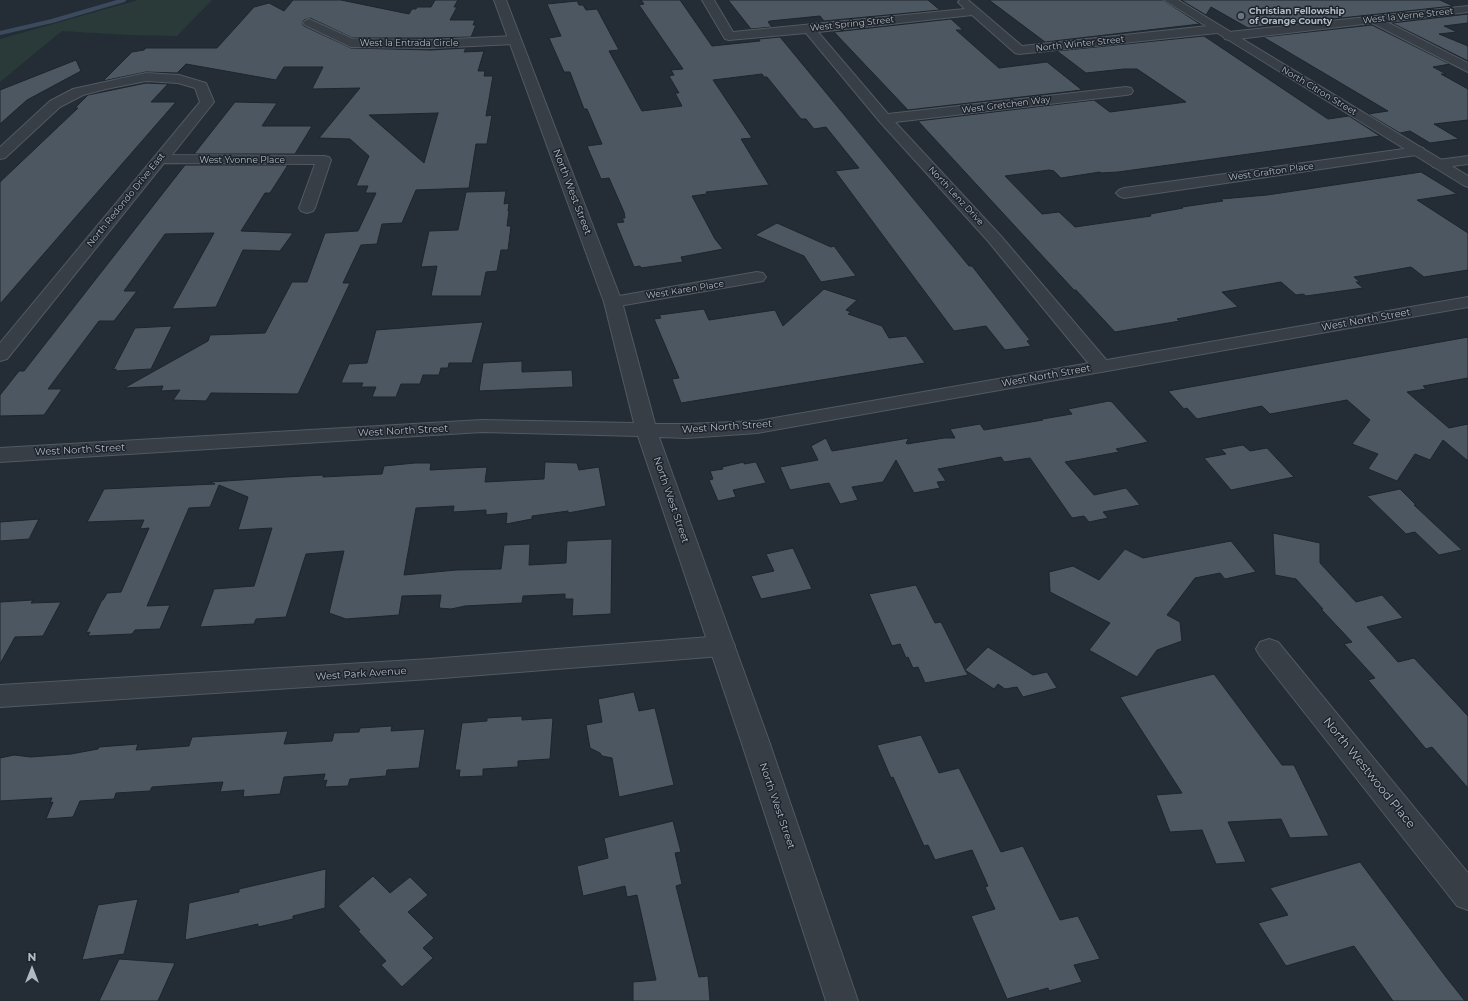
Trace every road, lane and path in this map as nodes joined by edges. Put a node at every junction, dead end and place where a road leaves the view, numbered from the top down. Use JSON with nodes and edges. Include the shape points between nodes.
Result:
{"nodes":[{"id":1,"x":500,"y":0,"type":"edge"},
{"id":2,"x":708,"y":0,"type":"edge"},
{"id":3,"x":961,"y":0,"type":"edge"},
{"id":4,"x":1170,"y":0,"type":"edge"},
{"id":5,"x":1468,"y":9,"type":"edge"},
{"id":6,"x":974,"y":11,"type":"junction"},
{"id":7,"x":1375,"y":20,"type":"junction"},
{"id":8,"x":309,"y":23,"type":"dead end"},
{"id":9,"x":809,"y":29,"type":"junction"},
{"id":10,"x":1223,"y":33,"type":"junction"},
{"id":11,"x":514,"y":40,"type":"junction"},
{"id":12,"x":1468,"y":68,"type":"edge"},
{"id":13,"x":1126,"y":91,"type":"dead end"},
{"id":14,"x":885,"y":119,"type":"junction"},
{"id":15,"x":1418,"y":151,"type":"junction"},
{"id":16,"x":0,"y":155,"type":"edge"},
{"id":17,"x":160,"y":159,"type":"junction"},
{"id":18,"x":1468,"y":160,"type":"edge"},
{"id":19,"x":1438,"y":164,"type":"junction"},
{"id":20,"x":1468,"y":182,"type":"edge"},
{"id":21,"x":1124,"y":193,"type":"dead end"},
{"id":22,"x":307,"y":208,"type":"dead end"},
{"id":23,"x":757,"y":278,"type":"dead end"},
{"id":24,"x":613,"y":302,"type":"junction"},
{"id":25,"x":1468,"y":302,"type":"edge"},
{"id":26,"x":0,"y":355,"type":"edge"},
{"id":27,"x":1100,"y":366,"type":"junction"},
{"id":28,"x":646,"y":430,"type":"junction"},
{"id":29,"x":0,"y":455,"type":"edge"},
{"id":30,"x":722,"y":646,"type":"junction"},
{"id":31,"x":1269,"y":649,"type":"dead end"},
{"id":32,"x":0,"y":696,"type":"edge"},
{"id":33,"x":1468,"y":896,"type":"edge"},
{"id":34,"x":842,"y":1001,"type":"edge"}],
"edges":[{"from":1,"to":11,"type":"street","name":"North West Street"},
{"from":2,"to":9,"type":"street","name":"West Spring Street","via":[[729,36]]},
{"from":3,"to":6,"type":"street","name":"North Winter Street"},
{"from":4,"to":10,"type":"street","name":"North Citron Street"},
{"from":5,"to":7,"type":"street","name":"West la Verne Street"},
{"from":6,"to":9,"type":"street","name":"West Spring Street"},
{"from":6,"to":10,"type":"street","name":"North Winter Street","via":[[1019,50]]},
{"from":7,"to":10,"type":"street","name":"West la Verne Street"},
{"from":7,"to":12,"type":"street"},
{"from":8,"to":11,"type":"street","name":"West la Entrada Circle","via":[[351,43],[431,44]]},
{"from":9,"to":14,"type":"street","name":"North Lenz Drive"},
{"from":10,"to":15,"type":"street","name":"North Citron Street"},
{"from":11,"to":24,"type":"street","name":"North West Street"},
{"from":13,"to":14,"type":"street","name":"West Gretchen Way"},
{"from":14,"to":27,"type":"street","name":"North Lenz Drive","via":[[994,238]]},
{"from":15,"to":19,"type":"street","name":"North Citron Street"},
{"from":15,"to":21,"type":"street","name":"West Grafton Place"},
{"from":16,"to":17,"type":"street","name":"North Redondo Drive East","via":[[55,104],[78,92],[146,77],[179,79],[201,86],[207,102]]},
{"from":17,"to":22,"type":"street","name":"West Yvonne Place","via":[[324,160]]},
{"from":17,"to":26,"type":"street","name":"North Redondo Drive East"},
{"from":18,"to":19,"type":"street"},
{"from":19,"to":20,"type":"street","name":"North Citron Street"},
{"from":23,"to":24,"type":"street","name":"West Karen Place"},
{"from":24,"to":28,"type":"street","name":"North West Street"},
{"from":25,"to":27,"type":"street","name":"West North Street"},
{"from":27,"to":28,"type":"street","name":"West North Street","via":[[757,427],[687,431]]},
{"from":28,"to":29,"type":"street","name":"West North Street","via":[[482,426]]},
{"from":28,"to":30,"type":"street","name":"North West Street"},
{"from":30,"to":32,"type":"street","name":"West Park Avenue","via":[[430,669]]},
{"from":30,"to":34,"type":"street","name":"North West Street"},
{"from":31,"to":33,"type":"street","name":"North Westwood Place"}]}
